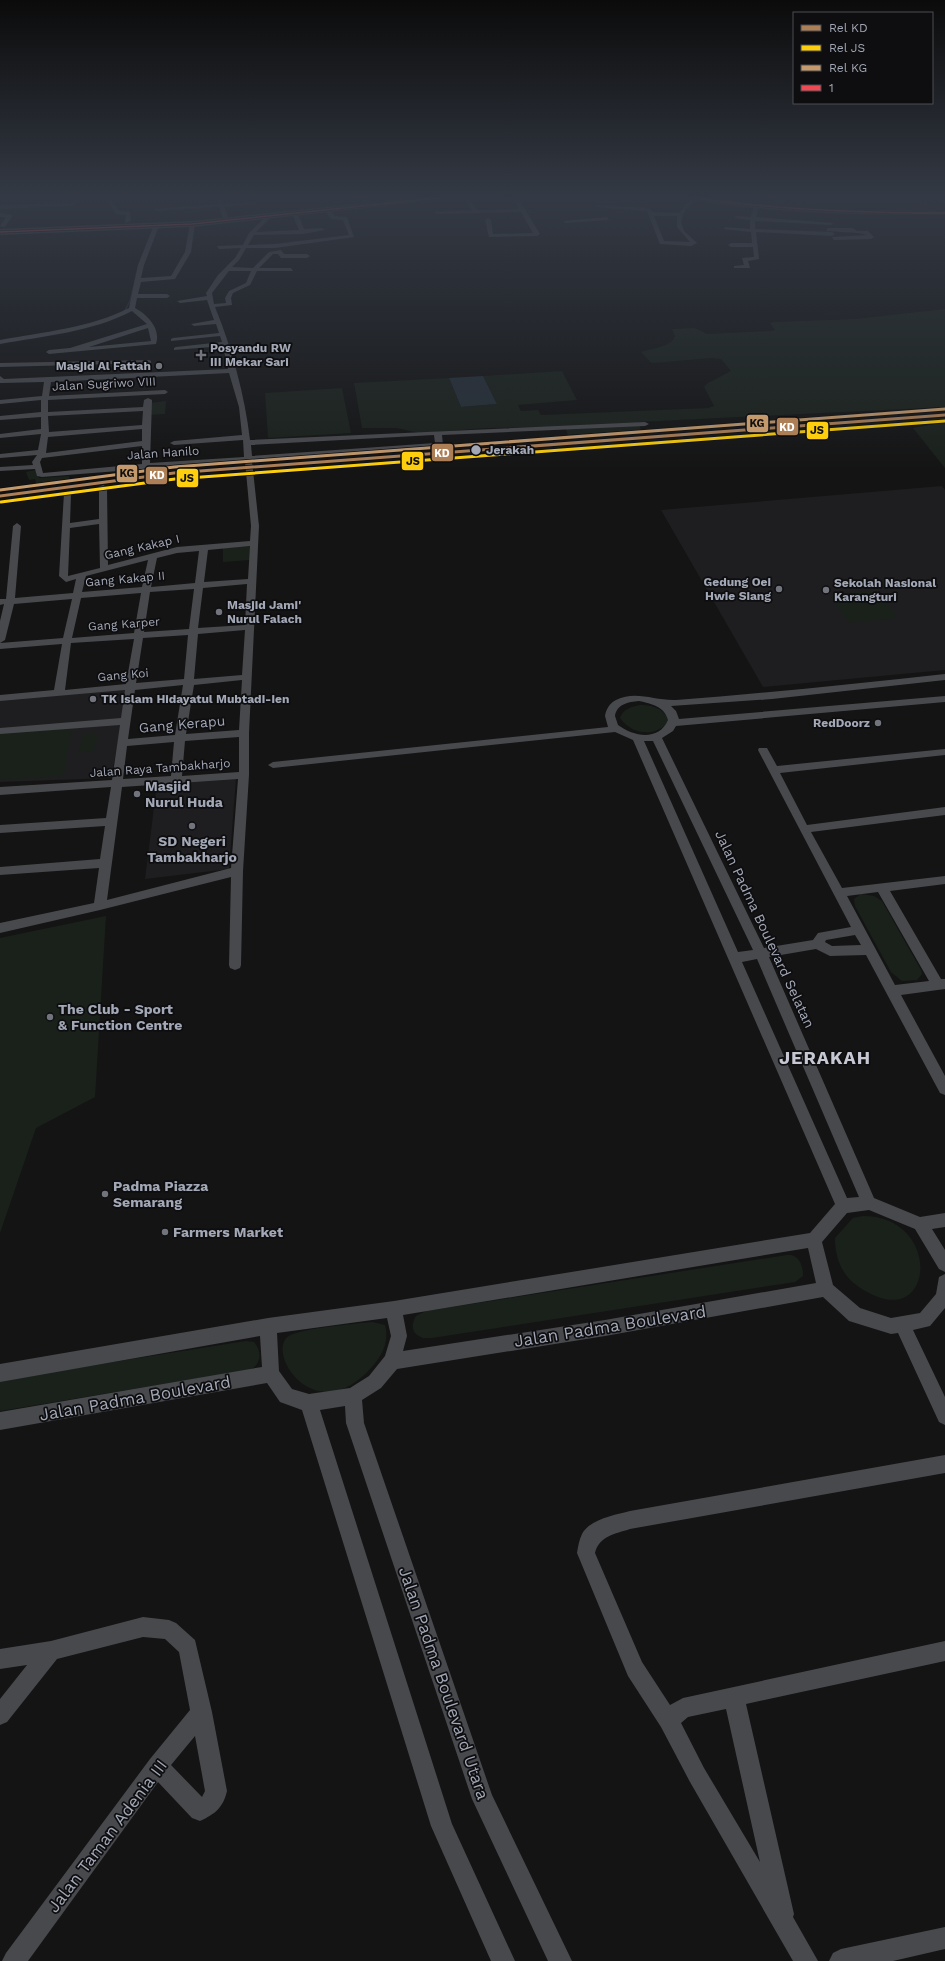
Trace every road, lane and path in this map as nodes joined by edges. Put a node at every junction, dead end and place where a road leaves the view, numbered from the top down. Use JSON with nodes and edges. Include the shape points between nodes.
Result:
{"nodes":[{"id":1,"x":136,"y":288,"type":"edge"},
{"id":2,"x":213,"y":288,"type":"edge"},
{"id":3,"x":241,"y":288,"type":"edge"},
{"id":4,"x":134,"y":296,"type":"junction"},
{"id":5,"x":167,"y":296,"type":"dead end"},
{"id":6,"x":209,"y":298,"type":"junction"},
{"id":7,"x":180,"y":301,"type":"dead end"},
{"id":8,"x":210,"y":306,"type":"junction"},
{"id":9,"x":132,"y":309,"type":"junction"},
{"id":10,"x":217,"y":322,"type":"junction"},
{"id":11,"x":194,"y":324,"type":"dead end"},
{"id":12,"x":151,"y":325,"type":"junction"},
{"id":13,"x":223,"y":334,"type":"junction"},
{"id":14,"x":41,"y":336,"type":"junction"},
{"id":15,"x":173,"y":340,"type":"dead end"},
{"id":16,"x":0,"y":342,"type":"edge"},
{"id":17,"x":226,"y":344,"type":"junction"},
{"id":18,"x":176,"y":349,"type":"dead end"},
{"id":19,"x":71,"y":350,"type":"junction"},
{"id":20,"x":48,"y":352,"type":"junction"},
{"id":21,"x":149,"y":362,"type":"dead end"},
{"id":22,"x":50,"y":364,"type":"junction"},
{"id":23,"x":0,"y":365,"type":"edge"},
{"id":24,"x":232,"y":371,"type":"junction"},
{"id":25,"x":46,"y":380,"type":"junction"},
{"id":26,"x":0,"y":381,"type":"edge"},
{"id":27,"x":165,"y":392,"type":"dead end"},
{"id":28,"x":149,"y":393,"type":"junction"},
{"id":29,"x":45,"y":398,"type":"junction"},
{"id":30,"x":0,"y":402,"type":"edge"},
{"id":31,"x":146,"y":409,"type":"junction"},
{"id":32,"x":45,"y":414,"type":"junction"},
{"id":33,"x":0,"y":418,"type":"edge"},
{"id":34,"x":645,"y":424,"type":"dead end"},
{"id":35,"x":142,"y":427,"type":"dead end"},
{"id":36,"x":45,"y":433,"type":"junction"},
{"id":37,"x":438,"y":434,"type":"junction"},
{"id":38,"x":0,"y":436,"type":"edge"},
{"id":39,"x":246,"y":440,"type":"junction"},
{"id":40,"x":146,"y":443,"type":"junction"},
{"id":41,"x":174,"y":443,"type":"dead end"},
{"id":42,"x":0,"y":456,"type":"edge"},
{"id":43,"x":39,"y":459,"type":"junction"},
{"id":44,"x":247,"y":459,"type":"junction"},
{"id":45,"x":146,"y":466,"type":"junction"},
{"id":46,"x":1,"y":467,"type":"edge"},
{"id":47,"x":103,"y":487,"type":"dead end"},
{"id":48,"x":67,"y":495,"type":"dead end"},
{"id":49,"x":103,"y":521,"type":"junction"},
{"id":50,"x":17,"y":526,"type":"dead end"},
{"id":51,"x":66,"y":526,"type":"junction"},
{"id":52,"x":254,"y":543,"type":"junction"},
{"id":53,"x":204,"y":548,"type":"junction"},
{"id":54,"x":153,"y":555,"type":"junction"},
{"id":55,"x":104,"y":568,"type":"junction"},
{"id":56,"x":82,"y":574,"type":"junction"},
{"id":57,"x":252,"y":581,"type":"junction"},
{"id":58,"x":200,"y":585,"type":"junction"},
{"id":59,"x":146,"y":589,"type":"junction"},
{"id":60,"x":78,"y":596,"type":"junction"},
{"id":61,"x":10,"y":600,"type":"junction"},
{"id":62,"x":0,"y":602,"type":"edge"},
{"id":63,"x":250,"y":627,"type":"junction"},
{"id":64,"x":193,"y":631,"type":"junction"},
{"id":65,"x":139,"y":636,"type":"junction"},
{"id":66,"x":0,"y":640,"type":"edge"},
{"id":67,"x":68,"y":641,"type":"junction"},
{"id":68,"x":0,"y":646,"type":"edge"},
{"id":69,"x":248,"y":677,"type":"junction"},
{"id":70,"x":945,"y":677,"type":"edge"},
{"id":71,"x":189,"y":682,"type":"junction"},
{"id":72,"x":131,"y":687,"type":"junction"},
{"id":73,"x":59,"y":693,"type":"junction"},
{"id":74,"x":0,"y":698,"type":"edge"},
{"id":75,"x":945,"y":699,"type":"edge"},
{"id":76,"x":670,"y":713,"type":"junction"},
{"id":77,"x":125,"y":722,"type":"junction"},
{"id":78,"x":612,"y":723,"type":"junction"},
{"id":79,"x":0,"y":731,"type":"edge"},
{"id":80,"x":244,"y":733,"type":"junction"},
{"id":81,"x":180,"y":738,"type":"junction"},
{"id":82,"x":637,"y":738,"type":"junction"},
{"id":83,"x":656,"y":738,"type":"junction"},
{"id":84,"x":122,"y":743,"type":"junction"},
{"id":85,"x":763,"y":750,"type":"dead end"},
{"id":86,"x":945,"y":752,"type":"edge"},
{"id":87,"x":273,"y":766,"type":"dead end"},
{"id":88,"x":774,"y":770,"type":"junction"},
{"id":89,"x":244,"y":775,"type":"junction"},
{"id":90,"x":176,"y":780,"type":"junction"},
{"id":91,"x":116,"y":784,"type":"junction"},
{"id":92,"x":0,"y":791,"type":"edge"},
{"id":93,"x":945,"y":811,"type":"edge"},
{"id":94,"x":110,"y":822,"type":"junction"},
{"id":95,"x":0,"y":829,"type":"edge"},
{"id":96,"x":804,"y":829,"type":"junction"},
{"id":97,"x":104,"y":863,"type":"junction"},
{"id":98,"x":0,"y":871,"type":"edge"},
{"id":99,"x":237,"y":871,"type":"junction"},
{"id":100,"x":945,"y":880,"type":"edge"},
{"id":101,"x":882,"y":888,"type":"junction"},
{"id":102,"x":838,"y":893,"type":"junction"},
{"id":103,"x":100,"y":906,"type":"junction"},
{"id":104,"x":0,"y":928,"type":"edge"},
{"id":105,"x":858,"y":930,"type":"junction"},
{"id":106,"x":817,"y":944,"type":"junction"},
{"id":107,"x":869,"y":950,"type":"junction"},
{"id":108,"x":761,"y":954,"type":"junction"},
{"id":109,"x":734,"y":958,"type":"junction"},
{"id":110,"x":235,"y":965,"type":"dead end"},
{"id":111,"x":941,"y":984,"type":"edge"},
{"id":112,"x":891,"y":991,"type":"junction"},
{"id":113,"x":943,"y":1083,"type":"edge"},
{"id":114,"x":869,"y":1203,"type":"junction"},
{"id":115,"x":843,"y":1206,"type":"junction"},
{"id":116,"x":945,"y":1220,"type":"edge"},
{"id":117,"x":920,"y":1224,"type":"junction"},
{"id":118,"x":814,"y":1240,"type":"junction"},
{"id":119,"x":945,"y":1264,"type":"edge"},
{"id":120,"x":945,"y":1282,"type":"edge"},
{"id":121,"x":826,"y":1289,"type":"junction"},
{"id":122,"x":394,"y":1310,"type":"junction"},
{"id":123,"x":902,"y":1324,"type":"junction"},
{"id":124,"x":268,"y":1326,"type":"junction"},
{"id":125,"x":392,"y":1361,"type":"junction"},
{"id":126,"x":0,"y":1374,"type":"edge"},
{"id":127,"x":271,"y":1374,"type":"junction"},
{"id":128,"x":353,"y":1396,"type":"junction"},
{"id":129,"x":309,"y":1403,"type":"junction"},
{"id":130,"x":945,"y":1416,"type":"edge"},
{"id":131,"x":0,"y":1421,"type":"edge"},
{"id":132,"x":945,"y":1464,"type":"edge"},
{"id":133,"x":51,"y":1650,"type":"junction"},
{"id":134,"x":945,"y":1651,"type":"edge"},
{"id":135,"x":0,"y":1659,"type":"edge"},
{"id":136,"x":734,"y":1697,"type":"junction"},
{"id":137,"x":202,"y":1712,"type":"junction"},
{"id":138,"x":0,"y":1715,"type":"edge"},
{"id":139,"x":668,"y":1720,"type":"junction"},
{"id":140,"x":157,"y":1766,"type":"junction"},
{"id":141,"x":786,"y":1927,"type":"junction"},
{"id":142,"x":945,"y":1938,"type":"edge"},
{"id":143,"x":14,"y":1961,"type":"edge"},
{"id":144,"x":502,"y":1961,"type":"edge"},
{"id":145,"x":560,"y":1961,"type":"edge"},
{"id":146,"x":806,"y":1961,"type":"edge"},
{"id":147,"x":841,"y":1961,"type":"edge"}],
"edges":[{"from":1,"to":4,"type":"street"},
{"from":2,"to":6,"type":"street"},
{"from":3,"to":8,"type":"street","via":[[231,292],[228,298],[230,304]]},
{"from":4,"to":5,"type":"street"},
{"from":4,"to":9,"type":"street"},
{"from":6,"to":7,"type":"street"},
{"from":6,"to":8,"type":"street","name":"Jalan Raya Tambakharjo"},
{"from":8,"to":10,"type":"street","name":"Jalan Raya Tambakharjo"},
{"from":9,"to":12,"type":"street"},
{"from":9,"to":14,"type":"street","via":[[125,314],[99,322]]},
{"from":10,"to":11,"type":"street"},
{"from":10,"to":13,"type":"street","name":"Jalan Raya Tambakharjo"},
{"from":12,"to":19,"type":"street"},
{"from":12,"to":19,"type":"street","via":[[154,343],[151,344]]},
{"from":13,"to":15,"type":"street"},
{"from":13,"to":17,"type":"street","name":"Jalan Raya Tambakharjo"},
{"from":14,"to":16,"type":"street"},
{"from":14,"to":20,"type":"street"},
{"from":17,"to":18,"type":"street"},
{"from":17,"to":24,"type":"street","name":"Jalan Raya Tambakharjo"},
{"from":19,"to":20,"type":"street"},
{"from":20,"to":22,"type":"street"},
{"from":21,"to":22,"type":"street"},
{"from":22,"to":23,"type":"street"},
{"from":24,"to":25,"type":"street"},
{"from":24,"to":39,"type":"street","name":"Jalan Raya Tambakharjo","via":[[243,407]]},
{"from":25,"to":26,"type":"street"},
{"from":25,"to":29,"type":"street"},
{"from":27,"to":28,"type":"street","name":"Jalan Sugriwo VIII"},
{"from":28,"to":29,"type":"street","name":"Jalan Sugriwo VIII"},
{"from":28,"to":31,"type":"street"},
{"from":29,"to":30,"type":"street","name":"Jalan Sugriwo VIII"},
{"from":29,"to":32,"type":"street"},
{"from":31,"to":32,"type":"street"},
{"from":31,"to":40,"type":"street"},
{"from":32,"to":33,"type":"street"},
{"from":32,"to":36,"type":"street"},
{"from":34,"to":37,"type":"street"},
{"from":35,"to":36,"type":"street"},
{"from":36,"to":38,"type":"street"},
{"from":36,"to":43,"type":"street"},
{"from":37,"to":39,"type":"street"},
{"from":37,"to":44,"type":"street","name":"Jalan Hanilo","via":[[439,445]]},
{"from":39,"to":41,"type":"street"},
{"from":39,"to":44,"type":"street","name":"Jalan Raya Tambakharjo"},
{"from":40,"to":43,"type":"street"},
{"from":40,"to":45,"type":"street"},
{"from":42,"to":43,"type":"street"},
{"from":43,"to":45,"type":"street","name":"Jalan Hanilo","via":[[40,474],[48,476]]},
{"from":43,"to":46,"type":"street"},
{"from":44,"to":45,"type":"street","name":"Jalan Hanilo"},
{"from":44,"to":52,"type":"street","name":"Jalan Raya Tambakharjo","via":[[253,503]]},
{"from":47,"to":49,"type":"street"},
{"from":48,"to":51,"type":"street"},
{"from":49,"to":51,"type":"street"},
{"from":49,"to":55,"type":"street"},
{"from":50,"to":61,"type":"street"},
{"from":51,"to":56,"type":"street","name":"Gang Kakap I","via":[[64,576],[66,579]]},
{"from":52,"to":53,"type":"street","name":"Gang Kakap I"},
{"from":52,"to":57,"type":"street","name":"Jalan Raya Tambakharjo"},
{"from":53,"to":54,"type":"street","name":"Gang Kakap I"},
{"from":53,"to":58,"type":"street"},
{"from":54,"to":55,"type":"street","name":"Gang Kakap I"},
{"from":54,"to":59,"type":"street"},
{"from":55,"to":56,"type":"street","name":"Gang Kakap I"},
{"from":56,"to":60,"type":"street"},
{"from":57,"to":58,"type":"street","name":"Gang Kakap II"},
{"from":57,"to":63,"type":"street","name":"Jalan Raya Tambakharjo"},
{"from":58,"to":59,"type":"street","name":"Gang Kakap II"},
{"from":58,"to":64,"type":"street"},
{"from":59,"to":60,"type":"street","name":"Gang Kakap II"},
{"from":59,"to":65,"type":"street"},
{"from":60,"to":61,"type":"street","name":"Gang Kakap II"},
{"from":60,"to":67,"type":"street"},
{"from":61,"to":62,"type":"street","name":"Gang Kakap II"},
{"from":61,"to":66,"type":"street"},
{"from":63,"to":64,"type":"street","name":"Gang Karper"},
{"from":63,"to":69,"type":"street","name":"Jalan Raya Tambakharjo"},
{"from":64,"to":65,"type":"street","name":"Gang Karper"},
{"from":64,"to":71,"type":"street"},
{"from":65,"to":67,"type":"street","name":"Gang Karper"},
{"from":65,"to":72,"type":"street"},
{"from":67,"to":68,"type":"street","name":"Gang Karper"},
{"from":67,"to":73,"type":"street"},
{"from":69,"to":71,"type":"street","name":"Gang Koi"},
{"from":69,"to":80,"type":"street","name":"Jalan Raya Tambakharjo"},
{"from":70,"to":76,"type":"street","via":[[772,696]]},
{"from":71,"to":72,"type":"street","name":"Gang Koi"},
{"from":71,"to":81,"type":"street"},
{"from":72,"to":73,"type":"street","name":"Gang Koi"},
{"from":72,"to":77,"type":"street"},
{"from":73,"to":74,"type":"street","name":"Gang Koi"},
{"from":75,"to":76,"type":"street"},
{"from":76,"to":78,"type":"street","via":[[651,700],[628,700],[615,706]]},
{"from":76,"to":83,"type":"street","via":[[671,729]]},
{"from":77,"to":79,"type":"street"},
{"from":77,"to":84,"type":"street"},
{"from":78,"to":82,"type":"street","via":[[625,735]]},
{"from":78,"to":87,"type":"street"},
{"from":80,"to":81,"type":"street","name":"Gang Kerapu"},
{"from":80,"to":89,"type":"street","name":"Jalan Raya Tambakharjo"},
{"from":81,"to":84,"type":"street","name":"Gang Kerapu"},
{"from":81,"to":90,"type":"street"},
{"from":82,"to":83,"type":"street"},
{"from":82,"to":109,"type":"street"},
{"from":83,"to":108,"type":"street","name":"Jalan Padma Boulevard Selatan"},
{"from":84,"to":91,"type":"street"},
{"from":85,"to":88,"type":"street"},
{"from":86,"to":88,"type":"street"},
{"from":88,"to":96,"type":"street"},
{"from":89,"to":90,"type":"street","name":"Jalan Raya Tambakharjo"},
{"from":89,"to":99,"type":"street"},
{"from":90,"to":91,"type":"street","name":"Jalan Raya Tambakharjo"},
{"from":91,"to":92,"type":"street","name":"Jalan Raya Tambakharjo"},
{"from":91,"to":94,"type":"street"},
{"from":93,"to":96,"type":"street"},
{"from":94,"to":95,"type":"street"},
{"from":94,"to":97,"type":"street"},
{"from":96,"to":102,"type":"street"},
{"from":97,"to":98,"type":"street"},
{"from":97,"to":103,"type":"street"},
{"from":99,"to":103,"type":"street"},
{"from":99,"to":110,"type":"street"},
{"from":100,"to":101,"type":"street"},
{"from":101,"to":102,"type":"street"},
{"from":101,"to":111,"type":"street"},
{"from":102,"to":105,"type":"street"},
{"from":103,"to":104,"type":"street"},
{"from":105,"to":106,"type":"street","via":[[822,936]]},
{"from":105,"to":107,"type":"street"},
{"from":106,"to":107,"type":"street","via":[[830,951]]},
{"from":106,"to":108,"type":"street"},
{"from":107,"to":112,"type":"street"},
{"from":108,"to":109,"type":"street"},
{"from":108,"to":114,"type":"street","name":"Jalan Padma Boulevard Selatan"},
{"from":109,"to":115,"type":"street"},
{"from":111,"to":112,"type":"street"},
{"from":112,"to":113,"type":"street"},
{"from":114,"to":115,"type":"street"},
{"from":114,"to":117,"type":"street"},
{"from":115,"to":118,"type":"street"},
{"from":116,"to":117,"type":"street"},
{"from":117,"to":119,"type":"street"},
{"from":118,"to":121,"type":"street"},
{"from":118,"to":122,"type":"street"},
{"from":120,"to":123,"type":"street","via":[[944,1297],[924,1320]]},
{"from":121,"to":123,"type":"street","via":[[855,1315],[891,1326]]},
{"from":121,"to":125,"type":"street","name":"Jalan Padma Boulevard","via":[[605,1328]]},
{"from":122,"to":124,"type":"street"},
{"from":122,"to":125,"type":"street","via":[[399,1336]]},
{"from":123,"to":130,"type":"street"},
{"from":124,"to":126,"type":"street"},
{"from":124,"to":127,"type":"street"},
{"from":125,"to":128,"type":"street","via":[[375,1382]]},
{"from":127,"to":129,"type":"street","via":[[286,1396]]},
{"from":127,"to":131,"type":"street","name":"Jalan Padma Boulevard"},
{"from":128,"to":129,"type":"street"},
{"from":128,"to":145,"type":"street","name":"Jalan Padma Boulevard Utara","via":[[354,1423],[483,1799]]},
{"from":129,"to":144,"type":"street","via":[[442,1826]]},
{"from":132,"to":139,"type":"street","via":[[630,1520],[603,1528],[589,1539],[586,1552],[636,1669]]},
{"from":133,"to":135,"type":"street"},
{"from":133,"to":137,"type":"street","via":[[142,1627],[169,1630],[188,1647]]},
{"from":133,"to":138,"type":"street"},
{"from":134,"to":136,"type":"street"},
{"from":136,"to":139,"type":"street","via":[[684,1708]]},
{"from":136,"to":141,"type":"street"},
{"from":137,"to":140,"type":"street","name":"Jalan Taman Adenia III"},
{"from":137,"to":140,"type":"street","via":[[216,1791],[214,1801],[200,1810]]},
{"from":139,"to":141,"type":"street","via":[[697,1775]]},
{"from":140,"to":143,"type":"street","name":"Jalan Taman Adenia III"},
{"from":141,"to":146,"type":"street"},
{"from":142,"to":147,"type":"street"}]}
